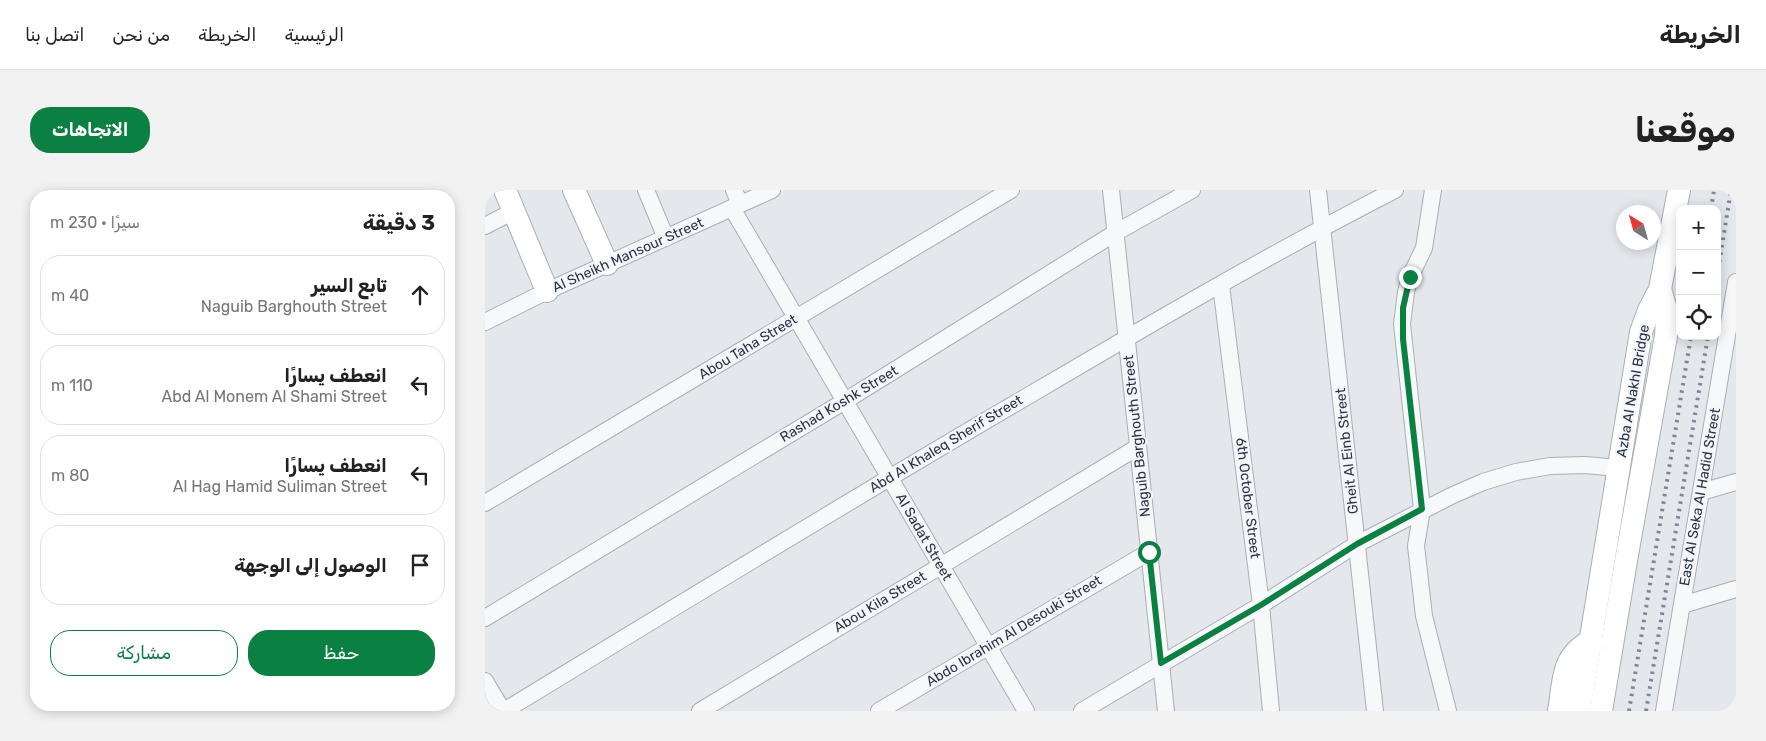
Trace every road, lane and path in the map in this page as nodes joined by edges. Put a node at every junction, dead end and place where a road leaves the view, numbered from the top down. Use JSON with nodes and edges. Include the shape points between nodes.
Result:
{"nodes":[{"id":1,"x":505,"y":190,"type":"edge"},
{"id":2,"x":574,"y":190,"type":"edge"},
{"id":3,"x":646,"y":190,"type":"edge"},
{"id":4,"x":772,"y":190,"type":"edge"},
{"id":5,"x":1011,"y":190,"type":"edge"},
{"id":6,"x":1111,"y":190,"type":"edge"},
{"id":7,"x":1192,"y":190,"type":"edge"},
{"id":8,"x":1318,"y":190,"type":"edge"},
{"id":9,"x":1395,"y":190,"type":"edge"},
{"id":10,"x":1433,"y":190,"type":"edge"},
{"id":11,"x":1679,"y":190,"type":"edge"},
{"id":12,"x":735,"y":201,"type":"edge"},
{"id":13,"x":514,"y":210,"type":"junction"},
{"id":14,"x":485,"y":226,"type":"edge"},
{"id":15,"x":1322,"y":228,"type":"junction"},
{"id":16,"x":1115,"y":233,"type":"junction"},
{"id":17,"x":666,"y":238,"type":"junction"},
{"id":18,"x":607,"y":264,"type":"junction"},
{"id":19,"x":1736,"y":282,"type":"edge"},
{"id":20,"x":1221,"y":284,"type":"junction"},
{"id":21,"x":1660,"y":289,"type":"junction"},
{"id":22,"x":547,"y":291,"type":"junction"},
{"id":23,"x":796,"y":318,"type":"junction"},
{"id":24,"x":485,"y":322,"type":"edge"},
{"id":25,"x":1126,"y":338,"type":"junction"},
{"id":26,"x":1728,"y":375,"type":"edge"},
{"id":27,"x":845,"y":401,"type":"junction"},
{"id":28,"x":1138,"y":447,"type":"junction"},
{"id":29,"x":1619,"y":468,"type":"junction"},
{"id":30,"x":889,"y":477,"type":"junction"},
{"id":31,"x":1736,"y":482,"type":"edge"},
{"id":32,"x":1701,"y":492,"type":"junction"},
{"id":33,"x":485,"y":503,"type":"edge"},
{"id":34,"x":1422,"y":509,"type":"junction"},
{"id":35,"x":1357,"y":544,"type":"junction"},
{"id":36,"x":1149,"y":552,"type":"junction"},
{"id":37,"x":1616,"y":553,"type":"junction"},
{"id":38,"x":941,"y":566,"type":"junction"},
{"id":39,"x":1736,"y":590,"type":"edge"},
{"id":40,"x":1261,"y":605,"type":"junction"},
{"id":41,"x":1682,"y":605,"type":"junction"},
{"id":42,"x":485,"y":618,"type":"edge"},
{"id":43,"x":1591,"y":641,"type":"junction"},
{"id":44,"x":988,"y":646,"type":"junction"},
{"id":45,"x":1161,"y":663,"type":"junction"},
{"id":46,"x":485,"y":681,"type":"edge"},
{"id":47,"x":1602,"y":704,"type":"edge"},
{"id":48,"x":504,"y":711,"type":"edge"},
{"id":49,"x":700,"y":711,"type":"edge"},
{"id":50,"x":879,"y":711,"type":"edge"},
{"id":51,"x":1026,"y":711,"type":"edge"},
{"id":52,"x":1082,"y":711,"type":"edge"},
{"id":53,"x":1166,"y":711,"type":"edge"},
{"id":54,"x":1271,"y":711,"type":"edge"},
{"id":55,"x":1375,"y":711,"type":"edge"},
{"id":56,"x":1448,"y":711,"type":"edge"},
{"id":57,"x":1559,"y":711,"type":"edge"},
{"id":58,"x":1579,"y":711,"type":"edge"},
{"id":59,"x":1664,"y":711,"type":"edge"}],
"edges":[{"from":1,"to":13,"type":"main road"},
{"from":2,"to":18,"type":"main road"},
{"from":3,"to":17,"type":"street"},
{"from":4,"to":12,"type":"street","name":"Al Sheikh Mansour Street"},
{"from":5,"to":23,"type":"street","name":"Abou Taha Street"},
{"from":6,"to":16,"type":"street","name":"Naguib Barghouth Street"},
{"from":7,"to":16,"type":"street","name":"Rashad Koshk Street"},
{"from":8,"to":15,"type":"street","name":"Gheit Al Einb Street"},
{"from":9,"to":15,"type":"street","name":"Abd Al Khaleq Sherif Street"},
{"from":10,"to":34,"type":"street","via":[[1424,248],[1406,292],[1402,324]]},
{"from":11,"to":21,"type":"main road"},
{"from":12,"to":17,"type":"street","name":"Al Sheikh Mansour Street"},
{"from":12,"to":23,"type":"street","name":"Al Sadat Street"},
{"from":13,"to":14,"type":"street"},
{"from":13,"to":22,"type":"main road"},
{"from":15,"to":20,"type":"street","name":"Abd Al Khaleq Sherif Street"},
{"from":15,"to":35,"type":"street","name":"Gheit Al Einb Street"},
{"from":16,"to":25,"type":"street","name":"Naguib Barghouth Street"},
{"from":16,"to":27,"type":"street","name":"Rashad Koshk Street"},
{"from":17,"to":18,"type":"street","name":"Al Sheikh Mansour Street"},
{"from":18,"to":22,"type":"street","name":"Al Sheikh Mansour Street"},
{"from":19,"to":26,"type":"street","name":"East Al Seka Al Hadid Street"},
{"from":20,"to":25,"type":"street","name":"Abd Al Khaleq Sherif Street"},
{"from":20,"to":40,"type":"street","name":"6th October Street"},
{"from":21,"to":29,"type":"main road","name":"Azba Al Nakhl Bridge","via":[[1641,332]]},
{"from":21,"to":37,"type":"main road","name":"Azba Al Nakhl Bridge","via":[[1667,313],[1666,336]]},
{"from":22,"to":24,"type":"street","name":"Al Sheikh Mansour Street"},
{"from":23,"to":27,"type":"street","name":"Al Sadat Street"},
{"from":23,"to":33,"type":"street","name":"Abou Taha Street"},
{"from":25,"to":28,"type":"street","name":"Naguib Barghouth Street"},
{"from":25,"to":30,"type":"street","name":"Abd Al Khaleq Sherif Street"},
{"from":26,"to":32,"type":"street","name":"East Al Seka Al Hadid Street"},
{"from":27,"to":30,"type":"street","name":"Al Sadat Street"},
{"from":27,"to":42,"type":"street","name":"Rashad Koshk Street"},
{"from":28,"to":36,"type":"street","name":"Naguib Barghouth Street"},
{"from":28,"to":38,"type":"street","name":"Abou Kila Street"},
{"from":29,"to":34,"type":"street","via":[[1550,466],[1516,472],[1483,482]]},
{"from":29,"to":37,"type":"main road","name":"Azba Al Nakhl Bridge"},
{"from":30,"to":38,"type":"street","name":"Al Sadat Street"},
{"from":30,"to":48,"type":"street","name":"Abd Al Khaleq Sherif Street"},
{"from":31,"to":32,"type":"street"},
{"from":32,"to":41,"type":"street","name":"East Al Seka Al Hadid Street"},
{"from":34,"to":35,"type":"street"},
{"from":34,"to":56,"type":"street","via":[[1416,546],[1424,616]]},
{"from":35,"to":40,"type":"street"},
{"from":35,"to":55,"type":"street","name":"Gheit Al Einb Street"},
{"from":36,"to":44,"type":"street","name":"Abdo Ibrahim Al Desouki Street"},
{"from":36,"to":45,"type":"street","name":"Naguib Barghouth Street"},
{"from":37,"to":43,"type":"main road","name":"Azba Al Nakhl Bridge"},
{"from":37,"to":47,"type":"main road","name":"Azba Al Nakhl Bridge"},
{"from":38,"to":44,"type":"street","name":"Al Sadat Street"},
{"from":38,"to":49,"type":"street","name":"Abou Kila Street"},
{"from":39,"to":41,"type":"street"},
{"from":40,"to":45,"type":"street"},
{"from":40,"to":54,"type":"street","name":"6th October Street"},
{"from":41,"to":59,"type":"street","name":"East Al Seka Al Hadid Street"},
{"from":43,"to":57,"type":"main road","via":[[1574,652],[1569,660]]},
{"from":43,"to":58,"type":"main road","name":"Azba Al Nakhl Bridge"},
{"from":44,"to":50,"type":"street","name":"Abdo Ibrahim Al Desouki Street"},
{"from":44,"to":51,"type":"street","name":"Al Sadat Street"},
{"from":45,"to":52,"type":"street"},
{"from":45,"to":53,"type":"street","name":"Naguib Barghouth Street"},
{"from":46,"to":48,"type":"street"}]}
